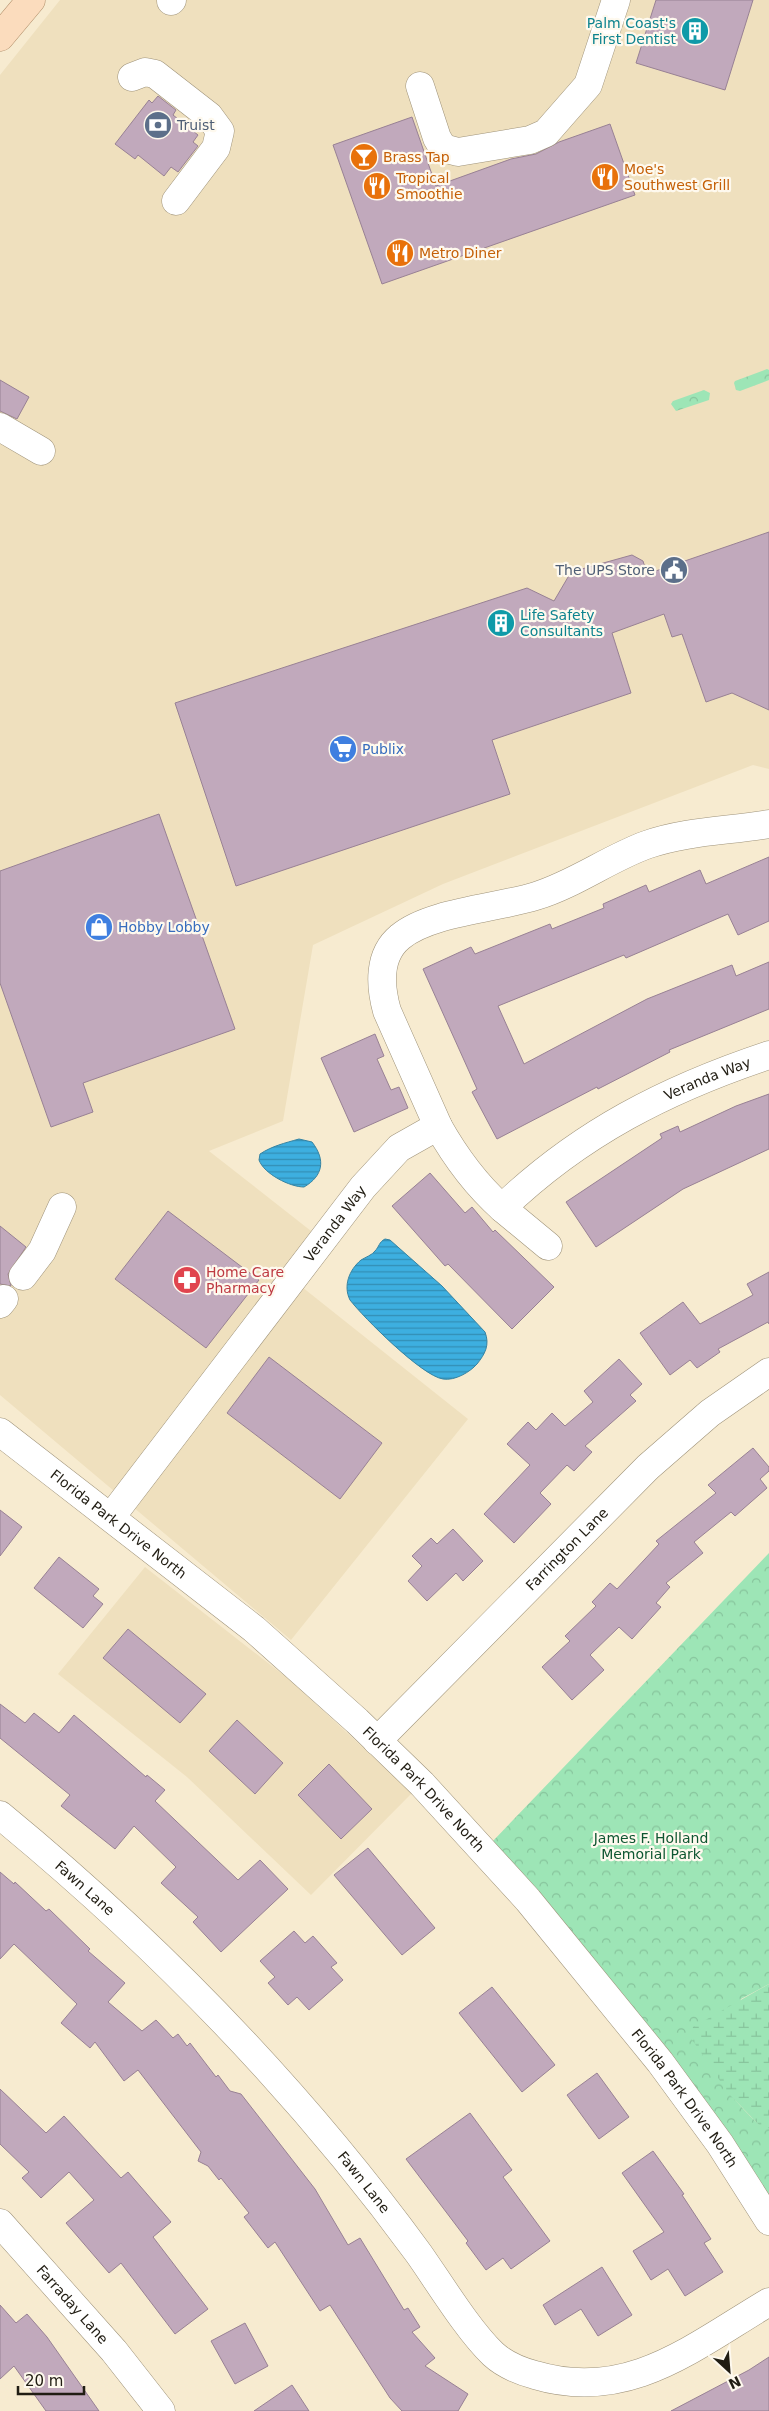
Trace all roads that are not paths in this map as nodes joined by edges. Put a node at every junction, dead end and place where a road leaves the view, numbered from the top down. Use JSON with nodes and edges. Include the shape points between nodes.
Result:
{"nodes":[{"id":1,"x":31,"y":0,"type":"edge"},
{"id":2,"x":616,"y":0,"type":"edge"},
{"id":3,"x":0,"y":37,"type":"edge"},
{"id":4,"x":132,"y":77,"type":"dead end"},
{"id":5,"x":420,"y":86,"type":"dead end"},
{"id":6,"x":176,"y":201,"type":"dead end"},
{"id":7,"x":0,"y":427,"type":"edge"},
{"id":8,"x":41,"y":451,"type":"dead end"},
{"id":9,"x":769,"y":824,"type":"edge"},
{"id":10,"x":769,"y":1054,"type":"edge"},
{"id":11,"x":438,"y":1126,"type":"junction"},
{"id":12,"x":62,"y":1208,"type":"dead end"},
{"id":13,"x":502,"y":1208,"type":"junction"},
{"id":14,"x":548,"y":1246,"type":"dead end"},
{"id":15,"x":23,"y":1276,"type":"dead end"},
{"id":16,"x":769,"y":1372,"type":"edge"},
{"id":17,"x":0,"y":1432,"type":"edge"},
{"id":18,"x":111,"y":1517,"type":"junction"},
{"id":19,"x":377,"y":1741,"type":"junction"},
{"id":20,"x":0,"y":1815,"type":"edge"},
{"id":21,"x":769,"y":2221,"type":"edge"},
{"id":22,"x":0,"y":2223,"type":"edge"},
{"id":23,"x":769,"y":2302,"type":"edge"},
{"id":24,"x":161,"y":2411,"type":"edge"}],
"edges":[{"from":1,"to":3,"type":"main road"},
{"from":2,"to":5,"type":"street","via":[[588,85],[546,133],[530,140],[458,152],[443,148],[436,138]]},
{"from":4,"to":6,"type":"street","via":[[145,72],[154,74],[209,116],[220,131],[216,148]]},
{"from":7,"to":8,"type":"street"},
{"from":9,"to":11,"type":"street","via":[[692,833],[654,843],[618,857],[557,889],[424,922],[398,938],[385,960],[382,994]]},
{"from":10,"to":13,"type":"street","name":"Veranda Way","via":[[713,1074],[630,1113],[555,1161]]},
{"from":11,"to":13,"type":"street","via":[[456,1158],[480,1188]]},
{"from":11,"to":18,"type":"street","name":"Veranda Way","via":[[399,1148],[376,1170]]},
{"from":12,"to":15,"type":"street","via":[[42,1251]]},
{"from":13,"to":14,"type":"street"},
{"from":16,"to":19,"type":"street","name":"Farrington Lane","via":[[710,1413],[655,1461]]},
{"from":17,"to":18,"type":"street","name":"Florida Park Drive North"},
{"from":18,"to":19,"type":"street","name":"Florida Park Drive North","via":[[254,1629]]},
{"from":19,"to":21,"type":"street","name":"Florida Park Drive North","via":[[452,1816],[588,1971],[715,2136]]},
{"from":20,"to":23,"type":"street","name":"Fawn Lane","via":[[141,1939],[269,2068],[387,2212],[481,2340],[506,2364],[536,2376],[562,2381],[628,2378],[671,2360]]},
{"from":22,"to":24,"type":"street","name":"Farraday Lane","via":[[108,2344]]}]}
